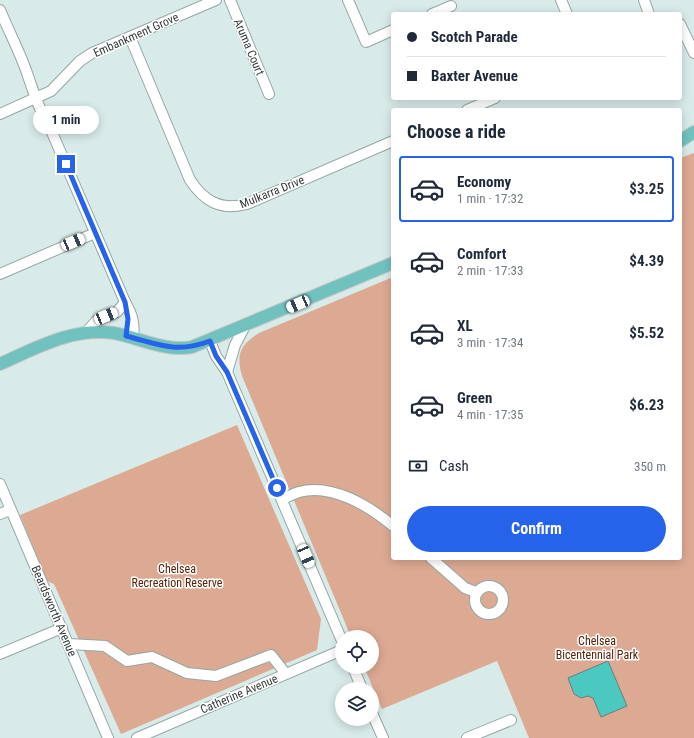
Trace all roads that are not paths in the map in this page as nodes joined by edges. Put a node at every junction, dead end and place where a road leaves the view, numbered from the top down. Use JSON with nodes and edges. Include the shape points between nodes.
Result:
{"nodes":[{"id":1,"x":216,"y":0,"type":"edge"},
{"id":2,"x":230,"y":0,"type":"edge"},
{"id":3,"x":348,"y":0,"type":"edge"},
{"id":4,"x":561,"y":0,"type":"edge"},
{"id":5,"x":451,"y":6,"type":"dead end"},
{"id":6,"x":0,"y":10,"type":"edge"},
{"id":7,"x":437,"y":12,"type":"edge"},
{"id":8,"x":566,"y":12,"type":"edge"},
{"id":9,"x":682,"y":26,"type":"edge"},
{"id":10,"x":391,"y":31,"type":"edge"},
{"id":11,"x":130,"y":37,"type":"junction"},
{"id":12,"x":694,"y":53,"type":"edge"},
{"id":13,"x":269,"y":94,"type":"dead end"},
{"id":14,"x":38,"y":98,"type":"junction"},
{"id":15,"x":490,"y":100,"type":"edge"},
{"id":16,"x":472,"y":108,"type":"edge"},
{"id":17,"x":0,"y":114,"type":"edge"},
{"id":18,"x":694,"y":132,"type":"edge"},
{"id":19,"x":686,"y":140,"type":"edge"},
{"id":20,"x":391,"y":142,"type":"edge"},
{"id":21,"x":95,"y":233,"type":"junction"},
{"id":22,"x":391,"y":264,"type":"edge"},
{"id":23,"x":0,"y":274,"type":"edge"},
{"id":24,"x":125,"y":302,"type":"junction"},
{"id":25,"x":244,"y":326,"type":"junction"},
{"id":26,"x":86,"y":333,"type":"junction"},
{"id":27,"x":129,"y":337,"type":"junction"},
{"id":28,"x":213,"y":340,"type":"junction"},
{"id":29,"x":0,"y":364,"type":"edge"},
{"id":30,"x":227,"y":372,"type":"junction"},
{"id":31,"x":0,"y":484,"type":"edge"},
{"id":32,"x":282,"y":499,"type":"junction"},
{"id":33,"x":10,"y":510,"type":"junction"},
{"id":34,"x":0,"y":514,"type":"edge"},
{"id":35,"x":391,"y":524,"type":"edge"},
{"id":36,"x":433,"y":560,"type":"edge"},
{"id":37,"x":476,"y":592,"type":"dead end"},
{"id":38,"x":62,"y":628,"type":"junction"},
{"id":39,"x":337,"y":630,"type":"edge"},
{"id":40,"x":69,"y":644,"type":"junction"},
{"id":41,"x":335,"y":653,"type":"edge"},
{"id":42,"x":0,"y":654,"type":"edge"},
{"id":43,"x":286,"y":674,"type":"junction"},
{"id":44,"x":511,"y":720,"type":"dead end"},
{"id":45,"x":378,"y":726,"type":"edge"},
{"id":46,"x":108,"y":738,"type":"edge"},
{"id":47,"x":137,"y":738,"type":"edge"},
{"id":48,"x":383,"y":738,"type":"edge"},
{"id":49,"x":467,"y":738,"type":"edge"}],
"edges":[{"from":1,"to":11,"type":"street","name":"Embankment Grove"},
{"from":2,"to":13,"type":"street","name":"Aruma Court"},
{"from":3,"to":10,"type":"street","via":[[366,42]]},
{"from":4,"to":8,"type":"street"},
{"from":5,"to":7,"type":"street"},
{"from":6,"to":14,"type":"street"},
{"from":9,"to":12,"type":"street"},
{"from":11,"to":14,"type":"street","name":"Embankment Grove","via":[[92,53],[80,61],[51,90]]},
{"from":11,"to":20,"type":"street","name":"Mulkarra Drive","via":[[190,180],[199,193],[210,201],[223,206],[236,207],[247,204]]},
{"from":14,"to":17,"type":"street","name":"Embankment Grove"},
{"from":14,"to":21,"type":"street"},
{"from":15,"to":16,"type":"street"},
{"from":18,"to":19,"type":"main road"},
{"from":21,"to":23,"type":"street"},
{"from":21,"to":24,"type":"street"},
{"from":22,"to":25,"type":"main road"},
{"from":24,"to":26,"type":"street","via":[[119,311],[96,321]]},
{"from":24,"to":27,"type":"street","via":[[133,318]]},
{"from":25,"to":28,"type":"main road"},
{"from":25,"to":30,"type":"street"},
{"from":26,"to":27,"type":"main road","via":[[109,333]]},
{"from":26,"to":29,"type":"main road","via":[[61,338]]},
{"from":27,"to":28,"type":"main road","via":[[176,348],[192,347]]},
{"from":28,"to":30,"type":"street","via":[[223,354]]},
{"from":30,"to":32,"type":"street"},
{"from":31,"to":33,"type":"street","name":"Beardsworth Avenue"},
{"from":32,"to":35,"type":"street","via":[[300,492],[330,491],[374,510]]},
{"from":32,"to":39,"type":"street"},
{"from":33,"to":34,"type":"street"},
{"from":33,"to":38,"type":"street","name":"Beardsworth Avenue"},
{"from":36,"to":37,"type":"street","via":[[465,588]]},
{"from":38,"to":40,"type":"street","name":"Beardsworth Avenue"},
{"from":38,"to":42,"type":"street"},
{"from":40,"to":43,"type":"street","via":[[105,646],[127,661],[152,657],[187,673],[216,676],[271,655]]},
{"from":40,"to":46,"type":"street","name":"Beardsworth Avenue"},
{"from":41,"to":43,"type":"street","name":"Catherine Avenue"},
{"from":43,"to":47,"type":"street","name":"Catherine Avenue"},
{"from":44,"to":49,"type":"street"},
{"from":45,"to":48,"type":"street"}]}
